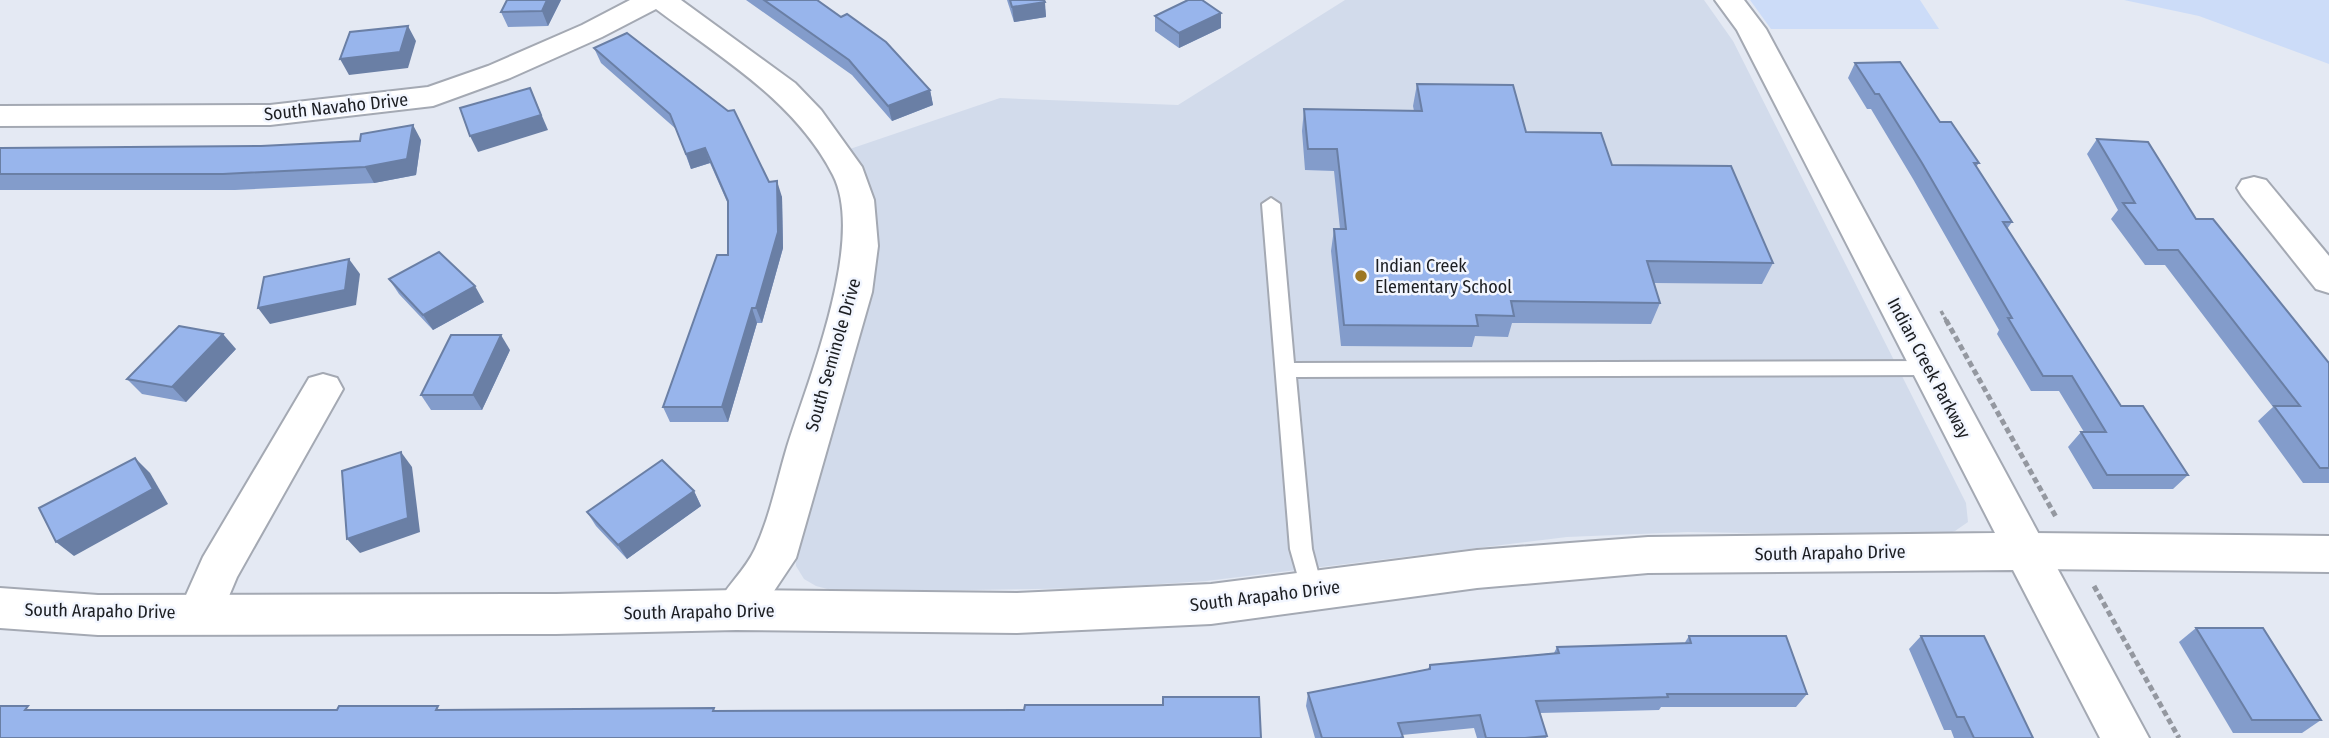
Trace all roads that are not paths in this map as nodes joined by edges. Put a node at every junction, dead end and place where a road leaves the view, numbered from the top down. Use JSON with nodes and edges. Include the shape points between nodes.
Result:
{"nodes":[{"id":1,"x":652,"y":0,"type":"edge"},
{"id":2,"x":662,"y":0,"type":"edge"},
{"id":3,"x":1729,"y":0,"type":"edge"},
{"id":4,"x":0,"y":116,"type":"edge"},
{"id":5,"x":2254,"y":188,"type":"dead end"},
{"id":6,"x":1271,"y":204,"type":"dead end"},
{"id":7,"x":2329,"y":280,"type":"edge"},
{"id":8,"x":1929,"y":368,"type":"junction"},
{"id":9,"x":1286,"y":370,"type":"junction"},
{"id":10,"x":323,"y":389,"type":"dead end"},
{"id":11,"x":2026,"y":551,"type":"junction"},
{"id":12,"x":2329,"y":554,"type":"edge"},
{"id":13,"x":1312,"y":591,"type":"junction"},
{"id":14,"x":0,"y":608,"type":"edge"},
{"id":15,"x":736,"y":610,"type":"junction"},
{"id":16,"x":200,"y":612,"type":"junction"},
{"id":17,"x":2125,"y":738,"type":"edge"}],
"edges":[{"from":1,"to":4,"type":"street","name":"South Navaho Drive","via":[[499,72],[433,96],[270,115]]},
{"from":2,"to":15,"type":"street","name":"South Seminole Drive","via":[[784,90],[810,117],[850,175],[857,200],[860,246],[854,292],[774,558]]},
{"from":3,"to":8,"type":"street","name":"Indian Creek Parkway","via":[[1751,29]]},
{"from":5,"to":7,"type":"street"},
{"from":6,"to":9,"type":"lane"},
{"from":8,"to":9,"type":"lane"},
{"from":8,"to":11,"type":"street","name":"Indian Creek Parkway"},
{"from":9,"to":13,"type":"lane","via":[[1301,549]]},
{"from":10,"to":16,"type":"street","name":"South Arapaho Drive","via":[[218,570]]},
{"from":11,"to":12,"type":"street","name":"South Arapaho Drive"},
{"from":11,"to":13,"type":"street","name":"South Arapaho Drive","via":[[1648,555],[1476,569]]},
{"from":11,"to":17,"type":"street","name":"Indian Creek Parkway"},
{"from":13,"to":15,"type":"street","name":"South Arapaho Drive","via":[[1211,604],[1017,613]]},
{"from":14,"to":16,"type":"street","name":"South Arapaho Drive","via":[[99,615]]},
{"from":15,"to":16,"type":"street","name":"South Arapaho Drive"}]}
